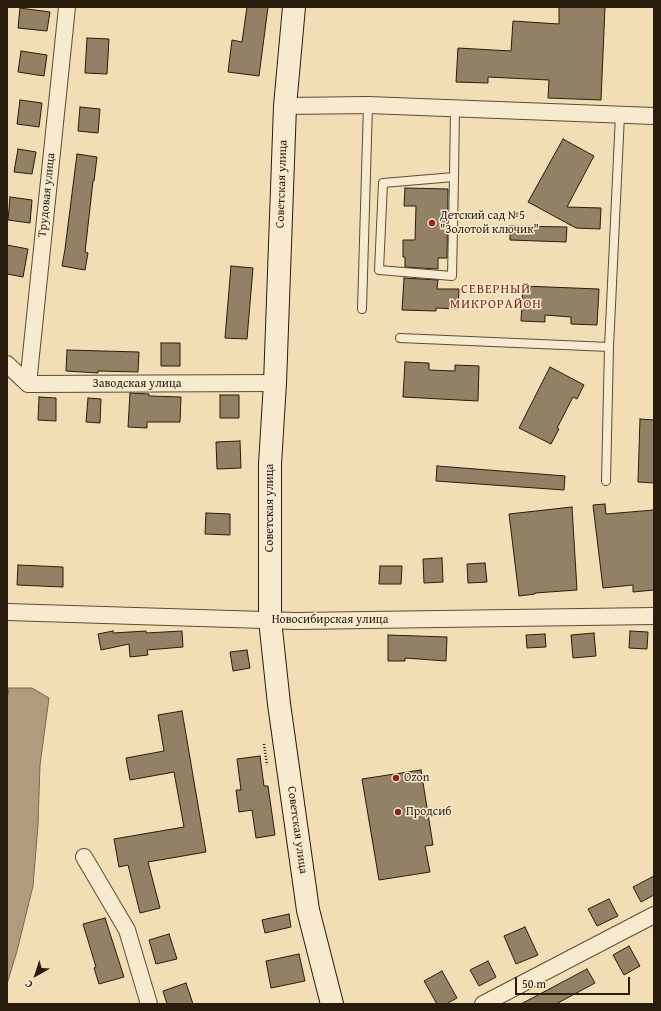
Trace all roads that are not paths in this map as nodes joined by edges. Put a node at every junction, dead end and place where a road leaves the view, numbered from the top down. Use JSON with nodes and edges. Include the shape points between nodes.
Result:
{"nodes":[{"id":1,"x":67,"y":7,"type":"edge"},
{"id":2,"x":294,"y":7,"type":"edge"},
{"id":3,"x":368,"y":105,"type":"junction"},
{"id":4,"x":285,"y":106,"type":"junction"},
{"id":5,"x":455,"y":108,"type":"junction"},
{"id":6,"x":620,"y":115,"type":"junction"},
{"id":7,"x":654,"y":116,"type":"edge"},
{"id":8,"x":454,"y":177,"type":"junction"},
{"id":9,"x":362,"y":309,"type":"dead end"},
{"id":10,"x":400,"y":338,"type":"dead end"},
{"id":11,"x":609,"y":347,"type":"junction"},
{"id":12,"x":7,"y":364,"type":"edge"},
{"id":13,"x":275,"y":383,"type":"junction"},
{"id":14,"x":28,"y":384,"type":"junction"},
{"id":15,"x":606,"y":481,"type":"dead end"},
{"id":16,"x":7,"y":612,"type":"edge"},
{"id":17,"x":654,"y":616,"type":"edge"},
{"id":18,"x":270,"y":620,"type":"junction"},
{"id":19,"x":84,"y":857,"type":"dead end"},
{"id":20,"x":654,"y":915,"type":"edge"},
{"id":21,"x":149,"y":1004,"type":"edge"},
{"id":22,"x":332,"y":1004,"type":"edge"},
{"id":23,"x":483,"y":1004,"type":"edge"}],
"edges":[{"from":1,"to":14,"type":"street","name":"Трудовая улица"},
{"from":2,"to":4,"type":"main road","name":"Советская улица"},
{"from":3,"to":4,"type":"street"},
{"from":3,"to":5,"type":"street"},
{"from":3,"to":9,"type":"lane"},
{"from":4,"to":13,"type":"main road","name":"Советская улица"},
{"from":5,"to":6,"type":"street"},
{"from":5,"to":8,"type":"lane"},
{"from":6,"to":7,"type":"street"},
{"from":6,"to":11,"type":"lane"},
{"from":8,"to":8,"type":"lane","via":[[383,183],[379,270],[452,276]]},
{"from":10,"to":11,"type":"lane"},
{"from":11,"to":15,"type":"lane"},
{"from":12,"to":14,"type":"street"},
{"from":13,"to":14,"type":"street","name":"Заводская улица"},
{"from":13,"to":18,"type":"main road","name":"Советская улица","via":[[270,464]]},
{"from":16,"to":18,"type":"street","name":"Новосибирская улица"},
{"from":17,"to":18,"type":"street","name":"Новосибирская улица"},
{"from":18,"to":22,"type":"main road","name":"Советская улица","via":[[308,910]]},
{"from":19,"to":21,"type":"street","via":[[127,930]]},
{"from":20,"to":23,"type":"street"}]}
